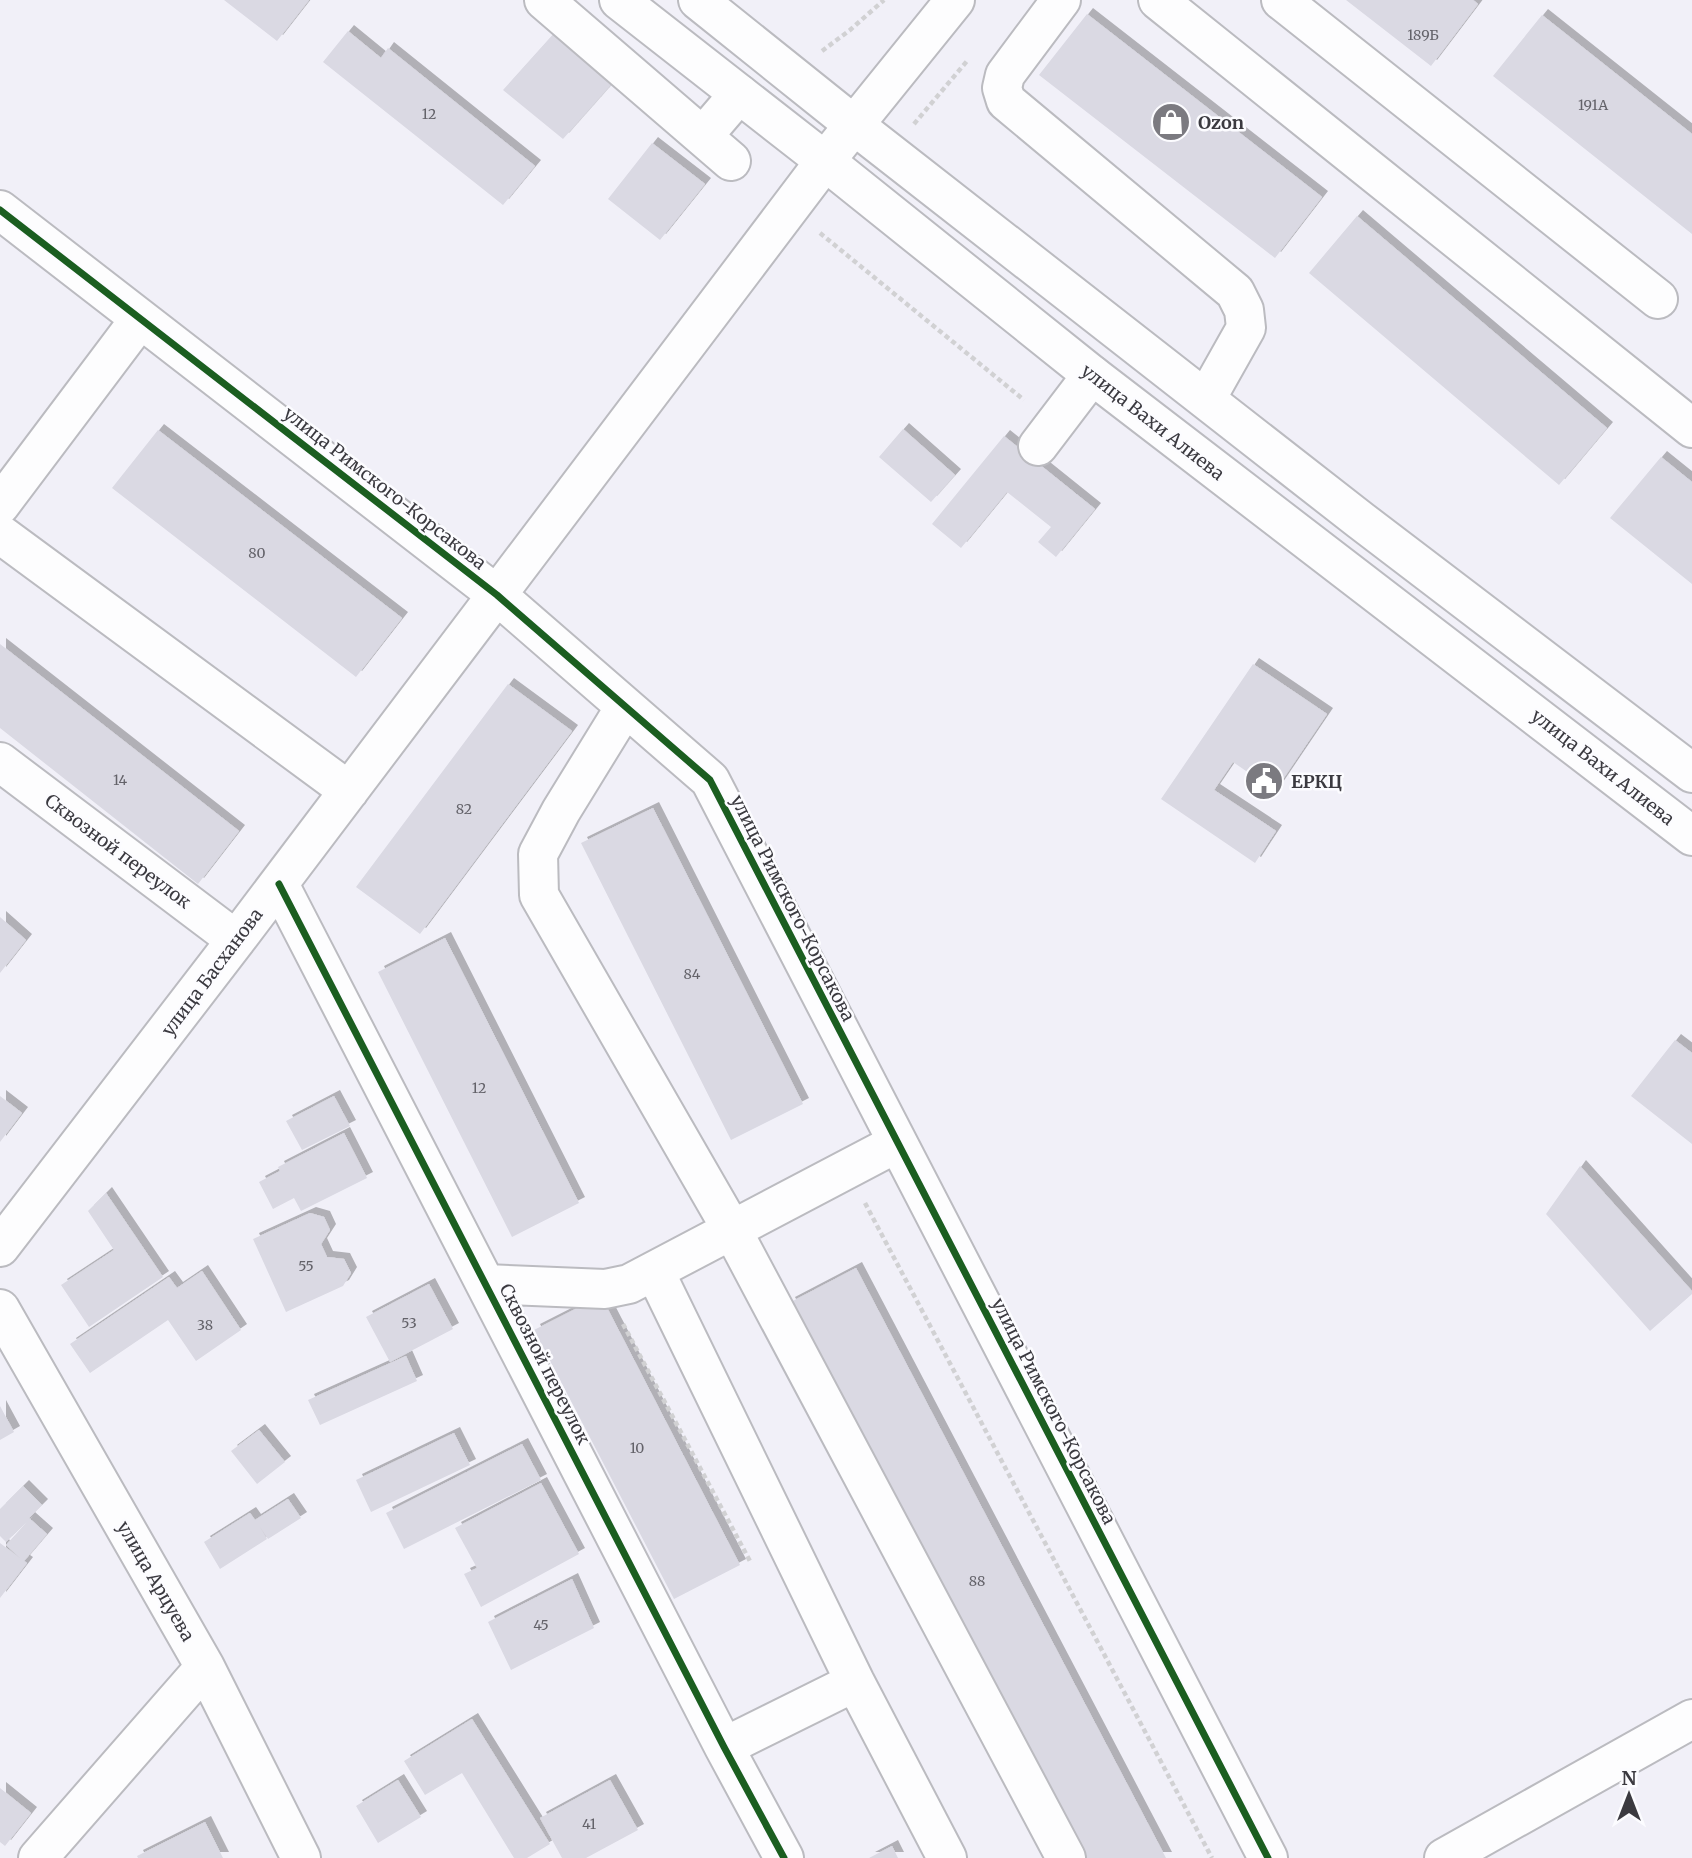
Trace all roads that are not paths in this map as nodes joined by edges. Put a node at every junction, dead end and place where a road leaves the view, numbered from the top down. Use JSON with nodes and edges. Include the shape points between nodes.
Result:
{"nodes":[{"id":1,"x":544,"y":0,"type":"edge"},
{"id":2,"x":619,"y":0,"type":"edge"},
{"id":3,"x":698,"y":0,"type":"edge"},
{"id":4,"x":955,"y":0,"type":"edge"},
{"id":5,"x":1061,"y":0,"type":"edge"},
{"id":6,"x":1158,"y":0,"type":"edge"},
{"id":7,"x":1281,"y":0,"type":"edge"},
{"id":8,"x":739,"y":93,"type":"junction"},
{"id":9,"x":855,"y":125,"type":"junction"},
{"id":10,"x":825,"y":161,"type":"junction"},
{"id":11,"x":0,"y":210,"type":"edge"},
{"id":12,"x":1658,"y":299,"type":"dead end"},
{"id":13,"x":140,"y":319,"type":"junction"},
{"id":14,"x":1092,"y":375,"type":"junction"},
{"id":15,"x":1206,"y":399,"type":"junction"},
{"id":16,"x":1692,"y":428,"type":"edge"},
{"id":17,"x":1046,"y":435,"type":"road end"},
{"id":18,"x":0,"y":505,"type":"edge"},
{"id":19,"x":0,"y":534,"type":"edge"},
{"id":20,"x":497,"y":595,"type":"junction"},
{"id":21,"x":625,"y":707,"type":"junction"},
{"id":22,"x":0,"y":762,"type":"edge"},
{"id":23,"x":1692,"y":773,"type":"edge"},
{"id":24,"x":349,"y":791,"type":"junction"},
{"id":25,"x":1692,"y":836,"type":"edge"},
{"id":26,"x":279,"y":884,"type":"junction"},
{"id":27,"x":236,"y":940,"type":"junction"},
{"id":28,"x":897,"y":1143,"type":"junction"},
{"id":29,"x":732,"y":1230,"type":"junction"},
{"id":30,"x":0,"y":1247,"type":"edge"},
{"id":31,"x":655,"y":1272,"type":"junction"},
{"id":32,"x":486,"y":1284,"type":"junction"},
{"id":33,"x":0,"y":1309,"type":"edge"},
{"id":34,"x":205,"y":1667,"type":"junction"},
{"id":35,"x":855,"y":1682,"type":"junction"},
{"id":36,"x":1692,"y":1718,"type":"edge"},
{"id":37,"x":724,"y":1747,"type":"junction"},
{"id":38,"x":38,"y":1858,"type":"edge"},
{"id":39,"x":301,"y":1858,"type":"edge"},
{"id":40,"x":784,"y":1858,"type":"edge"},
{"id":41,"x":947,"y":1858,"type":"edge"},
{"id":42,"x":1066,"y":1858,"type":"edge"},
{"id":43,"x":1268,"y":1858,"type":"edge"},
{"id":44,"x":1444,"y":1858,"type":"edge"}],
"edges":[{"from":1,"to":8,"type":"street","via":[[717,149]]},
{"from":2,"to":8,"type":"street","name":"улица Вахи Алиева"},
{"from":3,"to":9,"type":"street"},
{"from":4,"to":9,"type":"street","name":"улица Басханова"},
{"from":5,"to":15,"type":"street","via":[[1005,75],[1002,89],[1006,101],[1235,292],[1246,328]]},
{"from":6,"to":16,"type":"street"},
{"from":7,"to":12,"type":"street"},
{"from":8,"to":10,"type":"street","name":"улица Вахи Алиева"},
{"from":9,"to":10,"type":"street","name":"улица Басханова"},
{"from":9,"to":15,"type":"street"},
{"from":10,"to":14,"type":"street","name":"улица Вахи Алиева"},
{"from":10,"to":20,"type":"street","name":"улица Басханова"},
{"from":11,"to":13,"type":"street","name":"улица Римского-Корсакова"},
{"from":13,"to":18,"type":"street"},
{"from":13,"to":20,"type":"street","name":"улица Римского-Корсакова"},
{"from":14,"to":17,"type":"street"},
{"from":14,"to":25,"type":"street","name":"улица Вахи Алиева"},
{"from":15,"to":23,"type":"street"},
{"from":19,"to":24,"type":"street"},
{"from":20,"to":21,"type":"street","name":"улица Римского-Корсакова"},
{"from":20,"to":24,"type":"street","name":"улица Басханова"},
{"from":21,"to":28,"type":"street","name":"улица Римского-Корсакова","via":[[710,780]]},
{"from":21,"to":29,"type":"street","via":[[538,853],[539,895]]},
{"from":22,"to":27,"type":"street","name":"Сквозной переулок"},
{"from":24,"to":26,"type":"street","name":"улица Басханова"},
{"from":26,"to":27,"type":"street","name":"улица Басханова"},
{"from":26,"to":32,"type":"street","name":"Сквозной переулок"},
{"from":27,"to":30,"type":"street","name":"улица Басханова"},
{"from":28,"to":29,"type":"street"},
{"from":28,"to":43,"type":"street","name":"улица Римского-Корсакова"},
{"from":29,"to":31,"type":"street"},
{"from":29,"to":42,"type":"street"},
{"from":31,"to":32,"type":"street","via":[[605,1289]]},
{"from":31,"to":35,"type":"street"},
{"from":32,"to":37,"type":"street","name":"Сквозной переулок"},
{"from":33,"to":34,"type":"street","name":"улица Арцуева"},
{"from":34,"to":38,"type":"street"},
{"from":34,"to":39,"type":"street","name":"улица Арцуева"},
{"from":35,"to":37,"type":"street"},
{"from":35,"to":41,"type":"street"},
{"from":36,"to":44,"type":"street"},
{"from":37,"to":40,"type":"street","name":"Сквозной переулок"}]}
